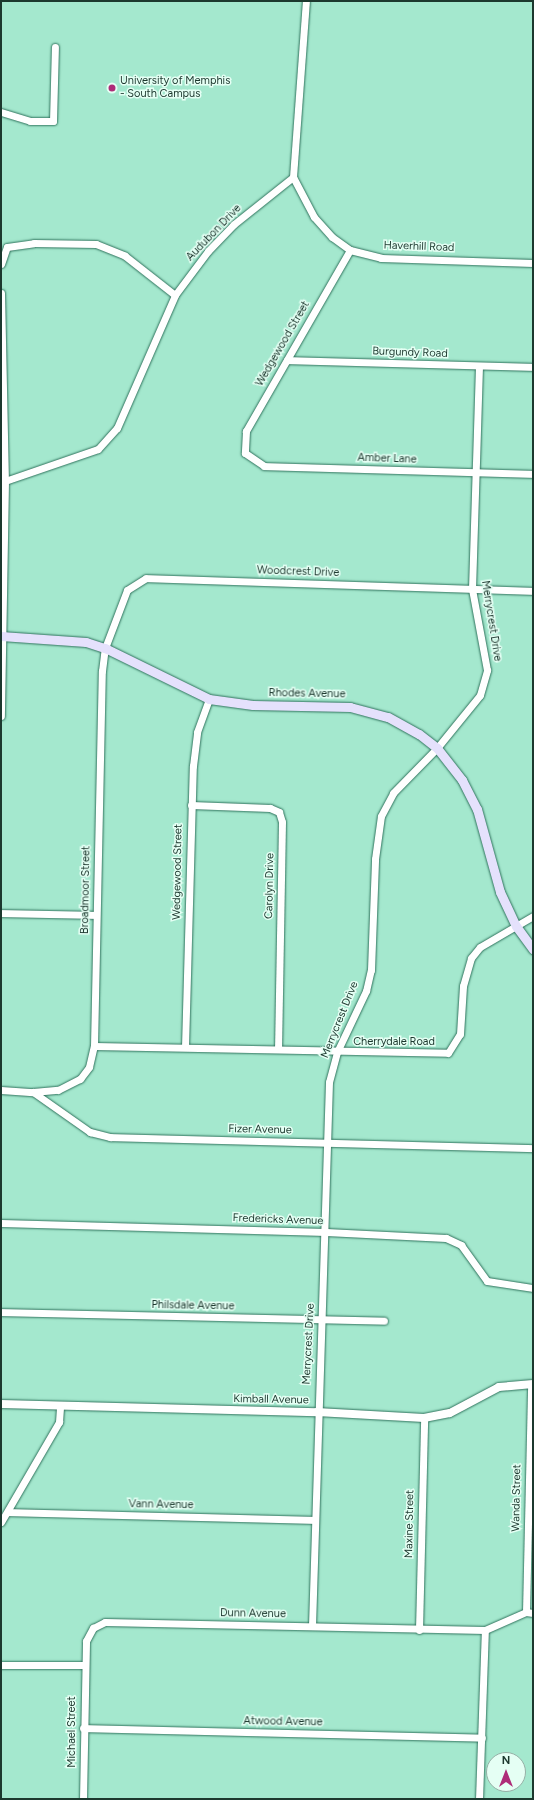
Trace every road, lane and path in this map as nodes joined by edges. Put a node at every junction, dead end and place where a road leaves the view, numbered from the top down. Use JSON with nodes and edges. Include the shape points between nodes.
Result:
{"nodes":[{"id":1,"x":306,"y":1,"type":"edge"},
{"id":2,"x":55,"y":47,"type":"dead end"},
{"id":3,"x":1,"y":112,"type":"edge"},
{"id":4,"x":293,"y":177,"type":"junction"},
{"id":5,"x":350,"y":250,"type":"junction"},
{"id":6,"x":533,"y":263,"type":"edge"},
{"id":7,"x":1,"y":264,"type":"edge"},
{"id":8,"x":1,"y":293,"type":"edge"},
{"id":9,"x":175,"y":295,"type":"junction"},
{"id":10,"x":287,"y":360,"type":"junction"},
{"id":11,"x":479,"y":366,"type":"junction"},
{"id":12,"x":533,"y":367,"type":"edge"},
{"id":13,"x":245,"y":453,"type":"joint"},
{"id":14,"x":476,"y":472,"type":"junction"},
{"id":15,"x":533,"y":474,"type":"edge"},
{"id":16,"x":5,"y":481,"type":"junction"},
{"id":17,"x":472,"y":589,"type":"junction"},
{"id":18,"x":533,"y":591,"type":"edge"},
{"id":19,"x":2,"y":636,"type":"edge"},
{"id":20,"x":105,"y":648,"type":"junction"},
{"id":21,"x":209,"y":699,"type":"junction"},
{"id":22,"x":1,"y":716,"type":"edge"},
{"id":23,"x":437,"y":748,"type":"junction"},
{"id":24,"x":191,"y":805,"type":"junction"},
{"id":25,"x":1,"y":913,"type":"edge"},
{"id":26,"x":96,"y":915,"type":"junction"},
{"id":27,"x":533,"y":916,"type":"edge"},
{"id":28,"x":516,"y":926,"type":"junction"},
{"id":29,"x":533,"y":949,"type":"edge"},
{"id":30,"x":94,"y":1046,"type":"junction"},
{"id":31,"x":185,"y":1047,"type":"junction"},
{"id":32,"x":278,"y":1049,"type":"junction"},
{"id":33,"x":338,"y":1052,"type":"junction"},
{"id":34,"x":1,"y":1090,"type":"edge"},
{"id":35,"x":33,"y":1092,"type":"junction"},
{"id":36,"x":327,"y":1143,"type":"junction"},
{"id":37,"x":533,"y":1148,"type":"edge"},
{"id":38,"x":1,"y":1223,"type":"edge"},
{"id":39,"x":326,"y":1232,"type":"junction"},
{"id":40,"x":533,"y":1288,"type":"edge"},
{"id":41,"x":1,"y":1312,"type":"edge"},
{"id":42,"x":321,"y":1320,"type":"junction"},
{"id":43,"x":384,"y":1321,"type":"dead end"},
{"id":44,"x":532,"y":1384,"type":"edge"},
{"id":45,"x":1,"y":1404,"type":"edge"},
{"id":46,"x":60,"y":1407,"type":"junction"},
{"id":47,"x":317,"y":1412,"type":"junction"},
{"id":48,"x":424,"y":1418,"type":"junction"},
{"id":49,"x":8,"y":1512,"type":"junction"},
{"id":50,"x":314,"y":1520,"type":"junction"},
{"id":51,"x":1,"y":1522,"type":"edge"},
{"id":52,"x":529,"y":1612,"type":"edge"},
{"id":53,"x":312,"y":1626,"type":"junction"},
{"id":54,"x":419,"y":1630,"type":"junction"},
{"id":55,"x":485,"y":1630,"type":"junction"},
{"id":56,"x":1,"y":1665,"type":"edge"},
{"id":57,"x":84,"y":1665,"type":"junction"},
{"id":58,"x":83,"y":1728,"type":"junction"},
{"id":59,"x":482,"y":1738,"type":"junction"},
{"id":60,"x":83,"y":1799,"type":"edge"},
{"id":61,"x":479,"y":1799,"type":"edge"}],
"edges":[{"from":1,"to":4,"type":"street"},
{"from":2,"to":3,"type":"street","via":[[53,121],[30,121]]},
{"from":4,"to":5,"type":"street","name":"Haverhill Road","via":[[314,217],[332,237]]},
{"from":4,"to":9,"type":"street","name":"Audubon Drive","via":[[234,224],[208,251]]},
{"from":5,"to":6,"type":"street","name":"Haverhill Road","via":[[381,258]]},
{"from":5,"to":10,"type":"street","name":"Wedgewood Street"},
{"from":7,"to":9,"type":"street","via":[[7,248],[34,243],[96,244],[125,256]]},
{"from":8,"to":16,"type":"street"},
{"from":9,"to":16,"type":"street","name":"Audubon Drive","via":[[117,428],[98,449]]},
{"from":10,"to":11,"type":"street","name":"Burgundy Road"},
{"from":10,"to":13,"type":"street","name":"Wedgewood Street","via":[[246,431]]},
{"from":11,"to":12,"type":"street","name":"Burgundy Road"},
{"from":11,"to":14,"type":"street","name":"Merrycrest Drive"},
{"from":13,"to":14,"type":"street","name":"Amber Lane","via":[[264,466]]},
{"from":14,"to":15,"type":"street","name":"Amber Lane"},
{"from":14,"to":17,"type":"street","name":"Merrycrest Drive"},
{"from":16,"to":19,"type":"street"},
{"from":17,"to":18,"type":"street","name":"Woodcrest Drive"},
{"from":17,"to":20,"type":"street","name":"Woodcrest Drive","via":[[146,578],[127,590]]},
{"from":17,"to":23,"type":"street","name":"Merrycrest Drive","via":[[488,670],[480,695]]},
{"from":19,"to":20,"type":"main road","name":"Rhodes Avenue","via":[[64,638]]},
{"from":19,"to":22,"type":"street"},
{"from":20,"to":21,"type":"main road","name":"Rhodes Avenue"},
{"from":20,"to":26,"type":"street","name":"Broadmoor Street","via":[[102,671]]},
{"from":21,"to":23,"type":"main road","name":"Rhodes Avenue","via":[[253,705],[350,707],[388,717],[419,734]]},
{"from":21,"to":24,"type":"street","name":"Wedgewood Street","via":[[197,732]]},
{"from":23,"to":28,"type":"main road","name":"Rhodes Avenue","via":[[462,780],[477,809],[500,892]]},
{"from":23,"to":33,"type":"street","name":"Merrycrest Drive","via":[[393,793],[381,816],[375,860],[371,970],[366,991]]},
{"from":24,"to":31,"type":"street","name":"Wedgewood Street"},
{"from":24,"to":32,"type":"street","name":"Carolyn Drive","via":[[270,808],[279,812],[282,822]]},
{"from":25,"to":26,"type":"street"},
{"from":26,"to":30,"type":"street","name":"Broadmoor Street"},
{"from":27,"to":28,"type":"street","name":"Cherrydale Road"},
{"from":28,"to":29,"type":"main road","name":"Rhodes Avenue"},
{"from":28,"to":33,"type":"street","name":"Cherrydale Road","via":[[480,947],[471,958],[463,986],[460,1034],[448,1053]]},
{"from":30,"to":31,"type":"street","name":"Cherrydale Road"},
{"from":30,"to":35,"type":"street","name":"Broadmoor Street","via":[[89,1067],[80,1079],[58,1090]]},
{"from":31,"to":32,"type":"street","name":"Cherrydale Road"},
{"from":32,"to":33,"type":"street","name":"Cherrydale Road"},
{"from":33,"to":36,"type":"street","name":"Merrycrest Drive","via":[[329,1082]]},
{"from":34,"to":35,"type":"street"},
{"from":35,"to":36,"type":"street","name":"Fizer Avenue","via":[[90,1132],[110,1137]]},
{"from":36,"to":37,"type":"street","name":"Fizer Avenue"},
{"from":36,"to":39,"type":"street","name":"Merrycrest Drive"},
{"from":38,"to":39,"type":"street","name":"Fredericks Avenue"},
{"from":39,"to":40,"type":"street","name":"Fredericks Avenue","via":[[446,1238],[461,1245],[487,1281]]},
{"from":39,"to":42,"type":"street","name":"Merrycrest Drive"},
{"from":41,"to":42,"type":"street","name":"Philsdale Avenue"},
{"from":42,"to":43,"type":"street","name":"Philsdale Avenue"},
{"from":42,"to":47,"type":"street","name":"Merrycrest Drive"},
{"from":44,"to":48,"type":"street","name":"Kimball Avenue","via":[[500,1387],[450,1413]]},
{"from":44,"to":52,"type":"street","name":"Wanda Street"},
{"from":45,"to":46,"type":"street","name":"Kimball Avenue"},
{"from":46,"to":47,"type":"street","name":"Kimball Avenue"},
{"from":46,"to":49,"type":"street","via":[[59,1422]]},
{"from":47,"to":48,"type":"street","name":"Kimball Avenue"},
{"from":47,"to":50,"type":"street","name":"Merrycrest Drive"},
{"from":48,"to":54,"type":"street","name":"Maxine Street"},
{"from":49,"to":50,"type":"street","name":"Vann Avenue"},
{"from":49,"to":51,"type":"street"},
{"from":50,"to":53,"type":"street","name":"Merrycrest Drive"},
{"from":52,"to":55,"type":"street","name":"Dunn Avenue"},
{"from":53,"to":54,"type":"street","name":"Dunn Avenue"},
{"from":53,"to":57,"type":"street","name":"Dunn Avenue","via":[[105,1622],[93,1628],[86,1641]]},
{"from":54,"to":55,"type":"street","name":"Dunn Avenue"},
{"from":55,"to":59,"type":"street"},
{"from":56,"to":57,"type":"street"},
{"from":57,"to":58,"type":"street","name":"Michael Street"},
{"from":58,"to":59,"type":"street","name":"Atwood Avenue"},
{"from":58,"to":60,"type":"street","name":"Michael Street"},
{"from":59,"to":61,"type":"street"}]}
